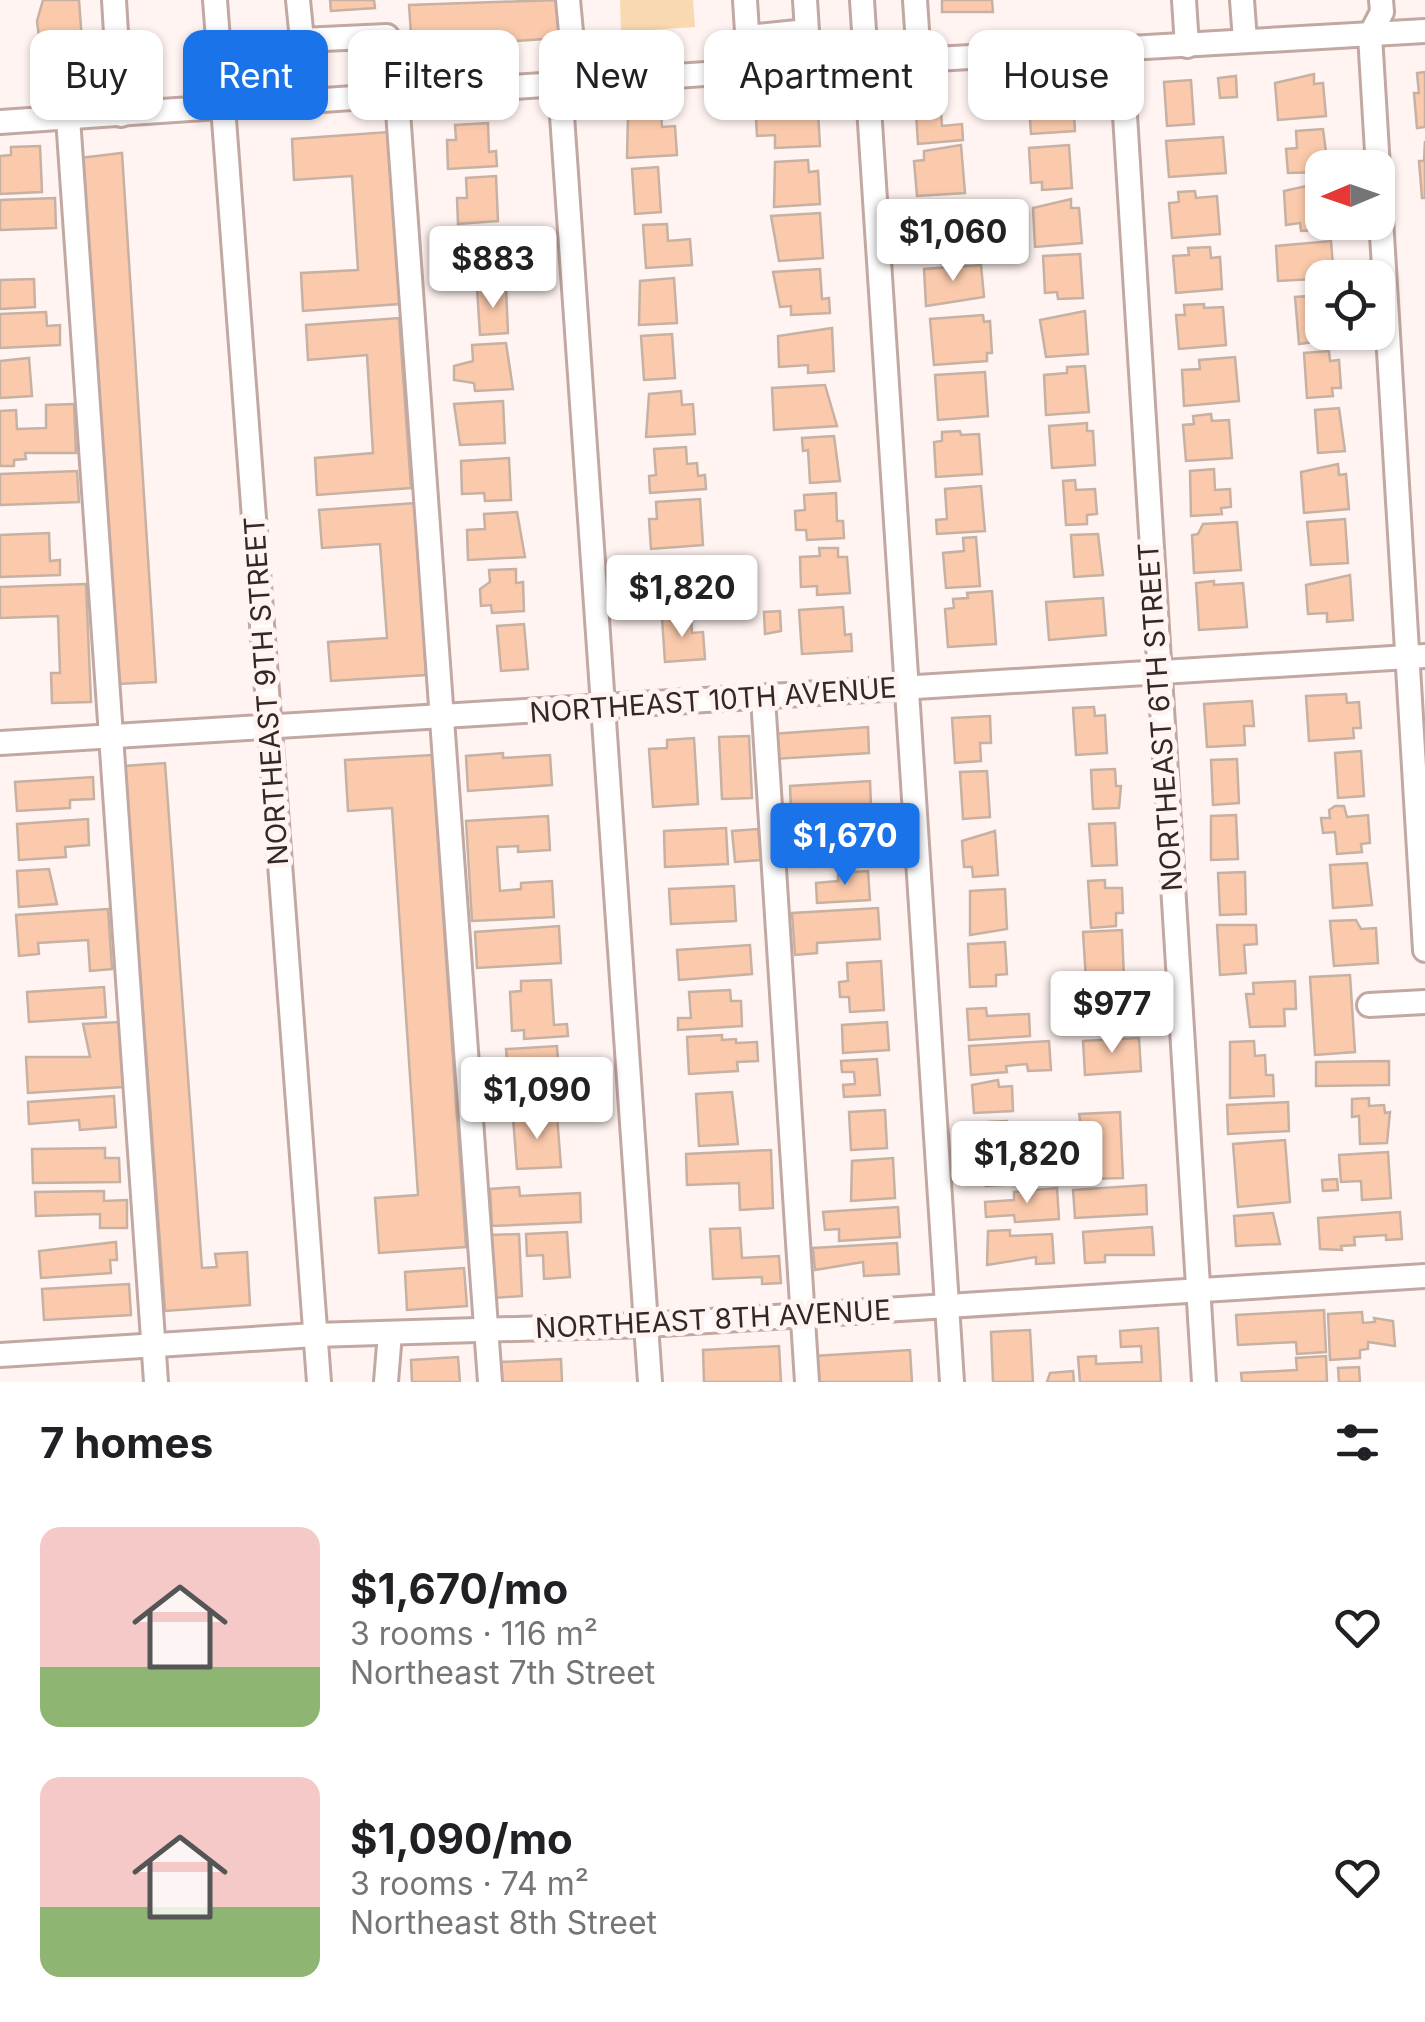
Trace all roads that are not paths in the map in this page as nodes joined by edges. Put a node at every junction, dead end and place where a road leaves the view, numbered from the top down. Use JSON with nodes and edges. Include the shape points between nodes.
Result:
{"nodes":[{"id":1,"x":114,"y":0,"type":"edge"},
{"id":2,"x":215,"y":0,"type":"edge"},
{"id":3,"x":298,"y":0,"type":"edge"},
{"id":4,"x":568,"y":0,"type":"edge"},
{"id":5,"x":745,"y":0,"type":"edge"},
{"id":6,"x":806,"y":0,"type":"edge"},
{"id":7,"x":862,"y":0,"type":"edge"},
{"id":8,"x":915,"y":0,"type":"edge"},
{"id":9,"x":1184,"y":0,"type":"edge"},
{"id":10,"x":1242,"y":0,"type":"edge"},
{"id":11,"x":1382,"y":0,"type":"edge"},
{"id":12,"x":116,"y":30,"type":"edge"},
{"id":13,"x":217,"y":30,"type":"edge"},
{"id":14,"x":568,"y":30,"type":"edge"},
{"id":15,"x":747,"y":30,"type":"edge"},
{"id":16,"x":807,"y":30,"type":"edge"},
{"id":17,"x":864,"y":30,"type":"edge"},
{"id":18,"x":916,"y":30,"type":"edge"},
{"id":19,"x":1425,"y":31,"type":"edge"},
{"id":20,"x":1370,"y":34,"type":"junction"},
{"id":21,"x":348,"y":38,"type":"edge"},
{"id":22,"x":1245,"y":41,"type":"junction"},
{"id":23,"x":1187,"y":46,"type":"junction"},
{"id":24,"x":1144,"y":49,"type":"edge"},
{"id":25,"x":34,"y":120,"type":"edge"},
{"id":26,"x":68,"y":120,"type":"edge"},
{"id":27,"x":223,"y":120,"type":"edge"},
{"id":28,"x":397,"y":120,"type":"edge"},
{"id":29,"x":570,"y":120,"type":"edge"},
{"id":30,"x":870,"y":120,"type":"edge"},
{"id":31,"x":1124,"y":120,"type":"edge"},
{"id":32,"x":0,"y":122,"type":"edge"},
{"id":33,"x":1415,"y":657,"type":"edge"},
{"id":34,"x":1157,"y":672,"type":"junction"},
{"id":35,"x":907,"y":688,"type":"junction"},
{"id":36,"x":764,"y":698,"type":"junction"},
{"id":37,"x":600,"y":709,"type":"junction"},
{"id":38,"x":444,"y":718,"type":"junction"},
{"id":39,"x":269,"y":728,"type":"junction"},
{"id":40,"x":112,"y":736,"type":"junction"},
{"id":41,"x":0,"y":743,"type":"edge"},
{"id":42,"x":1425,"y":950,"type":"edge"},
{"id":43,"x":1425,"y":1002,"type":"edge"},
{"id":44,"x":1369,"y":1004,"type":"dead end"},
{"id":45,"x":1425,"y":1276,"type":"edge"},
{"id":46,"x":1198,"y":1291,"type":"junction"},
{"id":47,"x":948,"y":1306,"type":"junction"},
{"id":48,"x":801,"y":1315,"type":"junction"},
{"id":49,"x":646,"y":1325,"type":"junction"},
{"id":50,"x":486,"y":1330,"type":"junction"},
{"id":51,"x":390,"y":1333,"type":"junction"},
{"id":52,"x":315,"y":1335,"type":"junction"},
{"id":53,"x":154,"y":1346,"type":"junction"},
{"id":54,"x":0,"y":1355,"type":"edge"},
{"id":55,"x":156,"y":1382,"type":"edge"},
{"id":56,"x":318,"y":1382,"type":"edge"},
{"id":57,"x":386,"y":1382,"type":"edge"},
{"id":58,"x":490,"y":1382,"type":"edge"},
{"id":59,"x":650,"y":1382,"type":"edge"},
{"id":60,"x":807,"y":1382,"type":"edge"},
{"id":61,"x":952,"y":1382,"type":"edge"},
{"id":62,"x":1204,"y":1382,"type":"edge"}],
"edges":[{"from":1,"to":12,"type":"street"},
{"from":2,"to":13,"type":"street","name":"NORTHEAST 9TH STREET"},
{"from":3,"to":21,"type":"street","via":[[302,40]]},
{"from":4,"to":14,"type":"street"},
{"from":5,"to":15,"type":"street"},
{"from":6,"to":16,"type":"street"},
{"from":7,"to":17,"type":"street"},
{"from":8,"to":18,"type":"street"},
{"from":9,"to":23,"type":"street"},
{"from":10,"to":22,"type":"street"},
{"from":11,"to":20,"type":"street"},
{"from":19,"to":20,"type":"street"},
{"from":20,"to":22,"type":"street"},
{"from":20,"to":33,"type":"street"},
{"from":22,"to":23,"type":"street"},
{"from":23,"to":24,"type":"street"},
{"from":25,"to":32,"type":"street"},
{"from":26,"to":40,"type":"street"},
{"from":27,"to":39,"type":"street","name":"NORTHEAST 9TH STREET"},
{"from":28,"to":38,"type":"street"},
{"from":29,"to":37,"type":"street"},
{"from":30,"to":35,"type":"street"},
{"from":31,"to":34,"type":"street","name":"NORTHEAST 6TH STREET"},
{"from":33,"to":34,"type":"street","name":"NORTHEAST 10TH AVENUE"},
{"from":33,"to":42,"type":"street"},
{"from":34,"to":35,"type":"street","name":"NORTHEAST 10TH AVENUE"},
{"from":34,"to":46,"type":"street","name":"NORTHEAST 6TH STREET"},
{"from":35,"to":36,"type":"street","name":"NORTHEAST 10TH AVENUE"},
{"from":35,"to":47,"type":"street"},
{"from":36,"to":37,"type":"street","name":"NORTHEAST 10TH AVENUE"},
{"from":36,"to":48,"type":"street"},
{"from":37,"to":38,"type":"street","name":"NORTHEAST 10TH AVENUE"},
{"from":37,"to":49,"type":"street"},
{"from":38,"to":39,"type":"street","name":"NORTHEAST 10TH AVENUE"},
{"from":38,"to":50,"type":"street"},
{"from":39,"to":40,"type":"street","name":"NORTHEAST 10TH AVENUE"},
{"from":39,"to":52,"type":"street","name":"NORTHEAST 9TH STREET"},
{"from":40,"to":41,"type":"street","name":"NORTHEAST 10TH AVENUE"},
{"from":40,"to":53,"type":"street"},
{"from":43,"to":44,"type":"street"},
{"from":45,"to":46,"type":"street","name":"NORTHEAST 8TH AVENUE"},
{"from":46,"to":47,"type":"street","name":"NORTHEAST 8TH AVENUE"},
{"from":46,"to":62,"type":"street","name":"NORTHEAST 6TH STREET"},
{"from":47,"to":48,"type":"street","name":"NORTHEAST 8TH AVENUE"},
{"from":47,"to":61,"type":"street"},
{"from":48,"to":49,"type":"street","name":"NORTHEAST 8TH AVENUE"},
{"from":48,"to":60,"type":"street"},
{"from":49,"to":50,"type":"street","name":"NORTHEAST 8TH AVENUE"},
{"from":49,"to":59,"type":"street"},
{"from":50,"to":51,"type":"street","name":"NORTHEAST 8TH AVENUE"},
{"from":50,"to":58,"type":"street"},
{"from":51,"to":52,"type":"street","name":"NORTHEAST 8TH AVENUE"},
{"from":51,"to":57,"type":"street"},
{"from":52,"to":53,"type":"street","name":"NORTHEAST 8TH AVENUE"},
{"from":52,"to":56,"type":"street","name":"NORTHEAST 9TH STREET"},
{"from":53,"to":54,"type":"street","name":"NORTHEAST 8TH AVENUE"},
{"from":53,"to":55,"type":"street"}]}
